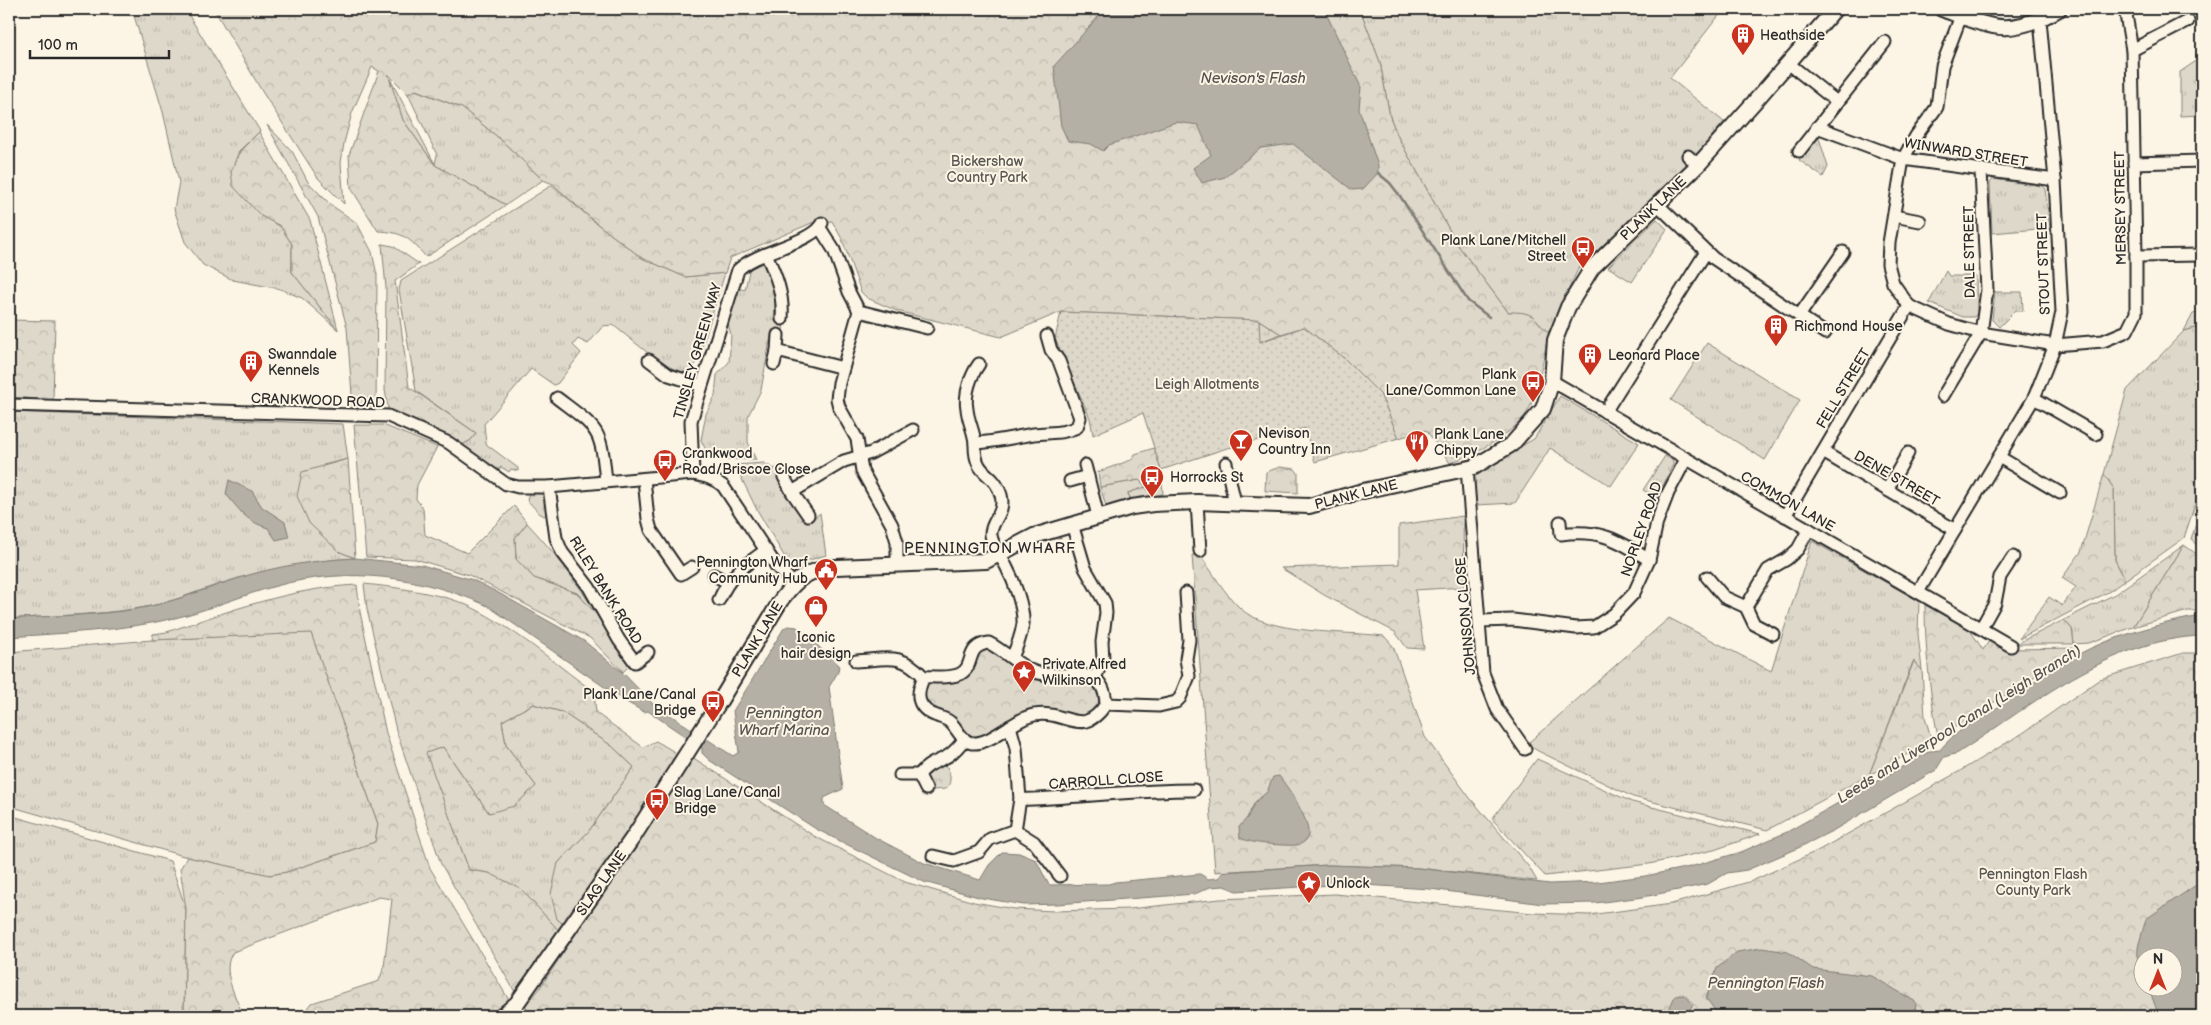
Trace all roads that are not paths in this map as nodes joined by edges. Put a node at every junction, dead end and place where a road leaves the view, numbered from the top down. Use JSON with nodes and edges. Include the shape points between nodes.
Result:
{"nodes":[{"id":1,"x":1835,"y":9,"type":"edge"},
{"id":2,"x":2057,"y":9,"type":"edge"},
{"id":3,"x":2125,"y":9,"type":"edge"},
{"id":4,"x":1952,"y":11,"type":"edge"},
{"id":5,"x":2040,"y":20,"type":"junction"},
{"id":6,"x":2188,"y":21,"type":"dead end"},
{"id":7,"x":1869,"y":43,"type":"dead end"},
{"id":8,"x":2132,"y":50,"type":"junction"},
{"id":9,"x":1788,"y":63,"type":"junction"},
{"id":10,"x":1837,"y":102,"type":"junction"},
{"id":11,"x":1818,"y":127,"type":"junction"},
{"id":12,"x":1799,"y":151,"type":"dead end"},
{"id":13,"x":1903,"y":159,"type":"junction"},
{"id":14,"x":2202,"y":161,"type":"edge"},
{"id":15,"x":2134,"y":163,"type":"junction"},
{"id":16,"x":1981,"y":171,"type":"junction"},
{"id":17,"x":2055,"y":180,"type":"junction"},
{"id":18,"x":1658,"y":205,"type":"junction"},
{"id":19,"x":1894,"y":216,"type":"junction"},
{"id":20,"x":1920,"y":221,"type":"dead end"},
{"id":21,"x":1706,"y":252,"type":"junction"},
{"id":22,"x":1842,"y":252,"type":"dead end"},
{"id":23,"x":766,"y":254,"type":"junction"},
{"id":24,"x":2202,"y":255,"type":"edge"},
{"id":25,"x":2136,"y":256,"type":"junction"},
{"id":26,"x":1909,"y":306,"type":"junction"},
{"id":27,"x":859,"y":311,"type":"junction"},
{"id":28,"x":1798,"y":316,"type":"junction"},
{"id":29,"x":782,"y":319,"type":"dead end"},
{"id":30,"x":927,"y":328,"type":"dead end"},
{"id":31,"x":1825,"y":333,"type":"dead end"},
{"id":32,"x":1981,"y":333,"type":"junction"},
{"id":33,"x":778,"y":335,"type":"dead end"},
{"id":34,"x":1047,"y":336,"type":"dead end"},
{"id":35,"x":2055,"y":344,"type":"junction"},
{"id":36,"x":777,"y":351,"type":"junction"},
{"id":37,"x":649,"y":360,"type":"dead end"},
{"id":38,"x":774,"y":364,"type":"dead end"},
{"id":39,"x":979,"y":364,"type":"dead end"},
{"id":40,"x":843,"y":368,"type":"junction"},
{"id":41,"x":1552,"y":381,"type":"junction"},
{"id":42,"x":702,"y":385,"type":"junction"},
{"id":43,"x":1943,"y":396,"type":"dead end"},
{"id":44,"x":557,"y":398,"type":"dead end"},
{"id":45,"x":2034,"y":398,"type":"junction"},
{"id":46,"x":9,"y":405,"type":"edge"},
{"id":47,"x":1605,"y":412,"type":"junction"},
{"id":48,"x":913,"y":430,"type":"dead end"},
{"id":49,"x":2096,"y":434,"type":"dead end"},
{"id":50,"x":975,"y":443,"type":"junction"},
{"id":51,"x":1823,"y":452,"type":"junction"},
{"id":52,"x":1908,"y":453,"type":"dead end"},
{"id":53,"x":1999,"y":457,"type":"junction"},
{"id":54,"x":859,"y":458,"type":"junction"},
{"id":55,"x":1686,"y":459,"type":"junction"},
{"id":56,"x":1226,"y":463,"type":"dead end"},
{"id":57,"x":1467,"y":468,"type":"junction"},
{"id":58,"x":693,"y":474,"type":"junction"},
{"id":59,"x":784,"y":477,"type":"dead end"},
{"id":60,"x":644,"y":479,"type":"junction"},
{"id":61,"x":1070,"y":481,"type":"dead end"},
{"id":62,"x":606,"y":482,"type":"junction"},
{"id":63,"x":549,"y":487,"type":"junction"},
{"id":64,"x":1887,"y":490,"type":"junction"},
{"id":65,"x":792,"y":492,"type":"junction"},
{"id":66,"x":2060,"y":493,"type":"dead end"},
{"id":67,"x":1196,"y":502,"type":"junction"},
{"id":68,"x":1235,"y":503,"type":"junction"},
{"id":69,"x":808,"y":515,"type":"dead end"},
{"id":70,"x":1098,"y":516,"type":"junction"},
{"id":71,"x":1785,"y":516,"type":"junction"},
{"id":72,"x":1560,"y":522,"type":"dead end"},
{"id":73,"x":1072,"y":524,"type":"junction"},
{"id":74,"x":1809,"y":529,"type":"junction"},
{"id":75,"x":1955,"y":530,"type":"junction"},
{"id":76,"x":766,"y":550,"type":"junction"},
{"id":77,"x":1200,"y":551,"type":"dead end"},
{"id":78,"x":999,"y":555,"type":"junction"},
{"id":79,"x":2012,"y":556,"type":"dead end"},
{"id":80,"x":1649,"y":560,"type":"junction"},
{"id":81,"x":897,"y":565,"type":"junction"},
{"id":82,"x":692,"y":567,"type":"dead end"},
{"id":83,"x":714,"y":575,"type":"dead end"},
{"id":84,"x":1707,"y":577,"type":"dead end"},
{"id":85,"x":726,"y":582,"type":"junction"},
{"id":86,"x":793,"y":583,"type":"junction"},
{"id":87,"x":1918,"y":592,"type":"junction"},
{"id":88,"x":1186,"y":594,"type":"dead end"},
{"id":89,"x":719,"y":600,"type":"dead end"},
{"id":90,"x":1746,"y":607,"type":"junction"},
{"id":91,"x":1480,"y":621,"type":"junction"},
{"id":92,"x":1981,"y":628,"type":"junction"},
{"id":93,"x":1773,"y":634,"type":"dead end"},
{"id":94,"x":2010,"y":646,"type":"dead end"},
{"id":95,"x":648,"y":652,"type":"dead end"},
{"id":96,"x":1012,"y":657,"type":"junction"},
{"id":97,"x":856,"y":661,"type":"dead end"},
{"id":98,"x":924,"y":677,"type":"junction"},
{"id":99,"x":1094,"y":678,"type":"junction"},
{"id":100,"x":1106,"y":704,"type":"junction"},
{"id":101,"x":1010,"y":726,"type":"junction"},
{"id":102,"x":964,"y":740,"type":"junction"},
{"id":103,"x":691,"y":743,"type":"joint"},
{"id":104,"x":1525,"y":749,"type":"dead end"},
{"id":105,"x":919,"y":774,"type":"junction"},
{"id":106,"x":900,"y":775,"type":"dead end"},
{"id":107,"x":926,"y":789,"type":"dead end"},
{"id":108,"x":1194,"y":790,"type":"dead end"},
{"id":109,"x":1020,"y":799,"type":"junction"},
{"id":110,"x":1015,"y":830,"type":"junction"},
{"id":111,"x":933,"y":856,"type":"dead end"},
{"id":112,"x":1060,"y":876,"type":"dead end"},
{"id":113,"x":502,"y":1016,"type":"edge"}],
"edges":[{"from":1,"to":9,"type":"street","name":"PLANK LANE"},
{"from":2,"to":5,"type":"street"},
{"from":3,"to":8,"type":"street","name":"MERSEY STREET"},
{"from":4,"to":5,"type":"street","via":[[1992,27],[2027,25]]},
{"from":4,"to":13,"type":"street","via":[[1936,107]]},
{"from":5,"to":17,"type":"street","name":"STOUT STREET"},
{"from":6,"to":8,"type":"street"},
{"from":7,"to":10,"type":"street","via":[[1882,46]]},
{"from":8,"to":15,"type":"street","name":"MERSEY STREET"},
{"from":9,"to":10,"type":"street"},
{"from":9,"to":18,"type":"street","name":"PLANK LANE","via":[[1693,160]]},
{"from":10,"to":11,"type":"street"},
{"from":11,"to":12,"type":"street"},
{"from":11,"to":13,"type":"street","name":"WINWARD STREET"},
{"from":13,"to":16,"type":"street","name":"WINWARD STREET"},
{"from":13,"to":19,"type":"street"},
{"from":14,"to":15,"type":"street"},
{"from":15,"to":25,"type":"street","name":"MERSEY STREET"},
{"from":16,"to":17,"type":"street","name":"WINWARD STREET"},
{"from":16,"to":32,"type":"street","name":"DALE STREET","via":[[1987,290]]},
{"from":17,"to":35,"type":"street","name":"STOUT STREET","via":[[2062,312]]},
{"from":18,"to":21,"type":"street"},
{"from":18,"to":41,"type":"street","name":"PLANK LANE","via":[[1592,268],[1578,287],[1555,340]]},
{"from":19,"to":20,"type":"street"},
{"from":19,"to":26,"type":"street","via":[[1888,264],[1893,283]]},
{"from":21,"to":28,"type":"street"},
{"from":21,"to":47,"type":"street"},
{"from":22,"to":28,"type":"street"},
{"from":23,"to":27,"type":"street","name":"TINSLEY GREEN WAY","via":[[814,233],[821,226]]},
{"from":23,"to":29,"type":"street","via":[[778,281]]},
{"from":23,"to":42,"type":"street","name":"TINSLEY GREEN WAY","via":[[743,264],[738,270]]},
{"from":24,"to":25,"type":"street"},
{"from":25,"to":35,"type":"street","name":"MERSEY STREET","via":[[2136,313],[2127,331],[2104,341]]},
{"from":26,"to":32,"type":"street","name":"MERSEY STREET"},
{"from":26,"to":51,"type":"street","name":"FELL STREET"},
{"from":27,"to":30,"type":"street"},
{"from":27,"to":40,"type":"street"},
{"from":28,"to":31,"type":"street"},
{"from":32,"to":35,"type":"street","name":"MERSEY STREET"},
{"from":32,"to":43,"type":"street"},
{"from":33,"to":36,"type":"street"},
{"from":34,"to":50,"type":"street","via":[[1080,418],[1077,427],[1068,432]]},
{"from":35,"to":45,"type":"street","name":"STOUT STREET"},
{"from":36,"to":38,"type":"street"},
{"from":36,"to":40,"type":"street"},
{"from":37,"to":42,"type":"street","via":[[669,375]]},
{"from":39,"to":50,"type":"street","via":[[974,370],[966,400]]},
{"from":40,"to":54,"type":"street","via":[[837,399],[857,439]]},
{"from":41,"to":47,"type":"street","name":"COMMON LANE"},
{"from":41,"to":57,"type":"street","name":"PLANK LANE","via":[[1543,409],[1512,444]]},
{"from":42,"to":58,"type":"street","name":"TINSLEY GREEN WAY","via":[[690,429]]},
{"from":44,"to":62,"type":"street","via":[[591,424],[598,434]]},
{"from":45,"to":49,"type":"street"},
{"from":45,"to":53,"type":"street","name":"STOUT STREET"},
{"from":46,"to":63,"type":"street","name":"CRANKWOOD ROAD","via":[[388,416],[449,443],[506,484]]},
{"from":47,"to":55,"type":"street","name":"COMMON LANE"},
{"from":48,"to":54,"type":"street"},
{"from":50,"to":78,"type":"street","via":[[977,464],[1002,496],[1002,508],[991,535]]},
{"from":51,"to":64,"type":"street","name":"DENE STREET"},
{"from":51,"to":71,"type":"street","name":"FELL STREET"},
{"from":52,"to":64,"type":"street"},
{"from":53,"to":66,"type":"street"},
{"from":53,"to":75,"type":"street","name":"STOUT STREET"},
{"from":54,"to":65,"type":"street","via":[[844,461]]},
{"from":54,"to":81,"type":"street","via":[[862,471],[892,525],[897,542]]},
{"from":55,"to":71,"type":"street","name":"COMMON LANE"},
{"from":55,"to":80,"type":"street","name":"NORLEY ROAD","via":[[1657,522]]},
{"from":56,"to":68,"type":"street"},
{"from":57,"to":68,"type":"street","name":"PLANK LANE","via":[[1309,506]]},
{"from":57,"to":91,"type":"street","name":"JOHNSON CLOSE"},
{"from":58,"to":60,"type":"street","name":"CRANKWOOD ROAD"},
{"from":58,"to":76,"type":"street","name":"CRANKWOOD ROAD","via":[[715,479],[723,486]]},
{"from":59,"to":65,"type":"street"},
{"from":60,"to":62,"type":"street","name":"CRANKWOOD ROAD"},
{"from":60,"to":82,"type":"street","via":[[651,530],[677,577]]},
{"from":61,"to":70,"type":"street","via":[[1086,471]]},
{"from":62,"to":63,"type":"street","name":"CRANKWOOD ROAD"},
{"from":63,"to":95,"type":"street","name":"RILEY BANK ROAD","via":[[556,538],[562,552],[589,587],[634,662]]},
{"from":64,"to":75,"type":"street","name":"DENE STREET"},
{"from":65,"to":69,"type":"street"},
{"from":67,"to":68,"type":"street","name":"PLANK LANE"},
{"from":67,"to":70,"type":"street","name":"PLANK LANE","via":[[1153,504]]},
{"from":67,"to":77,"type":"street"},
{"from":70,"to":73,"type":"street","name":"PLANK LANE"},
{"from":71,"to":74,"type":"street","name":"COMMON LANE"},
{"from":72,"to":80,"type":"street","via":[[1561,534],[1609,536]]},
{"from":73,"to":78,"type":"street","name":"PLANK LANE","via":[[1034,536]]},
{"from":73,"to":99,"type":"street","via":[[1085,568],[1105,603],[1103,659]]},
{"from":74,"to":87,"type":"street","name":"COMMON LANE"},
{"from":74,"to":90,"type":"street","via":[[1798,549],[1768,570]]},
{"from":75,"to":87,"type":"street","name":"STOUT STREET"},
{"from":76,"to":85,"type":"street"},
{"from":76,"to":86,"type":"street","name":"CRANKWOOD ROAD"},
{"from":78,"to":81,"type":"street","name":"PLANK LANE","via":[[976,562]]},
{"from":78,"to":96,"type":"street","via":[[1014,588],[1023,624]]},
{"from":79,"to":92,"type":"street","via":[[2000,578],[1995,603]]},
{"from":80,"to":91,"type":"street","name":"NORLEY ROAD","via":[[1634,593],[1614,614],[1594,627],[1576,628],[1513,620]]},
{"from":81,"to":86,"type":"street","name":"PLANK LANE","via":[[817,569]]},
{"from":83,"to":85,"type":"street"},
{"from":84,"to":90,"type":"street","via":[[1724,597]]},
{"from":85,"to":89,"type":"street"},
{"from":86,"to":103,"type":"street","name":"PLANK LANE"},
{"from":87,"to":92,"type":"street","name":"COMMON LANE"},
{"from":88,"to":100,"type":"street","via":[[1183,610],[1189,640],[1186,659],[1189,676],[1176,702],[1159,706]]},
{"from":90,"to":93,"type":"street","via":[[1754,624]]},
{"from":91,"to":104,"type":"street","name":"JOHNSON CLOSE","via":[[1483,673],[1497,709]]},
{"from":92,"to":94,"type":"street","name":"COMMON LANE"},
{"from":96,"to":98,"type":"street","via":[[989,643],[981,644],[972,653],[967,670],[949,677]]},
{"from":96,"to":99,"type":"street","via":[[1045,675],[1085,674]]},
{"from":97,"to":98,"type":"street","via":[[901,659],[911,663]]},
{"from":98,"to":102,"type":"street","via":[[918,693],[919,703],[924,710],[948,720]]},
{"from":99,"to":100,"type":"street","via":[[1104,688]]},
{"from":100,"to":101,"type":"street","via":[[1097,717],[1089,721],[1036,714]]},
{"from":101,"to":102,"type":"street","via":[[982,742]]},
{"from":101,"to":109,"type":"street","via":[[1016,748]]},
{"from":102,"to":105,"type":"street","via":[[948,756],[925,767]]},
{"from":103,"to":113,"type":"street","name":"SLAG LANE","via":[[608,875],[517,1003]]},
{"from":105,"to":106,"type":"street"},
{"from":105,"to":107,"type":"street"},
{"from":108,"to":109,"type":"street","name":"CARROLL CLOSE","via":[[1144,790],[1116,795]]},
{"from":109,"to":110,"type":"street"},
{"from":110,"to":111,"type":"street","via":[[990,839],[979,852],[954,861]]},
{"from":110,"to":112,"type":"street","via":[[1034,842]]}]}
